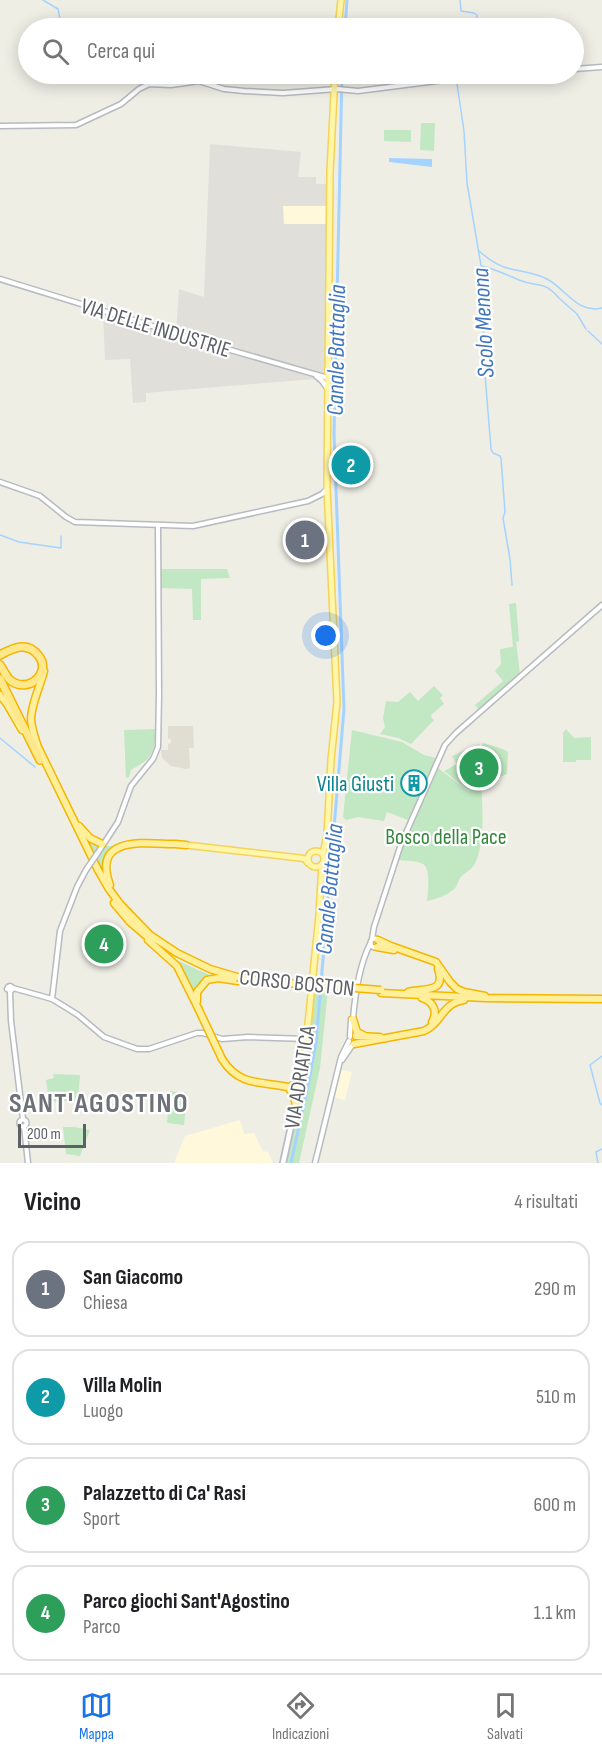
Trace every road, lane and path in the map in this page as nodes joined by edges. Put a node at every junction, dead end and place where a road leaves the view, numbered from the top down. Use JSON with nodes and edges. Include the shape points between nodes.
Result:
{"nodes":[{"id":1,"x":341,"y":0,"type":"edge"},
{"id":2,"x":339,"y":18,"type":"edge"},
{"id":3,"x":602,"y":67,"type":"edge"},
{"id":4,"x":584,"y":68,"type":"edge"},
{"id":5,"x":178,"y":84,"type":"edge"},
{"id":6,"x":208,"y":84,"type":"edge"},
{"id":7,"x":335,"y":84,"type":"edge"},
{"id":8,"x":413,"y":84,"type":"edge"},
{"id":9,"x":335,"y":89,"type":"junction"},
{"id":10,"x":0,"y":126,"type":"edge"},
{"id":11,"x":0,"y":279,"type":"edge"},
{"id":12,"x":326,"y":380,"type":"junction"},
{"id":13,"x":0,"y":482,"type":"edge"},
{"id":14,"x":324,"y":497,"type":"junction"},
{"id":15,"x":158,"y":525,"type":"junction"},
{"id":16,"x":602,"y":605,"type":"edge"},
{"id":17,"x":11,"y":649,"type":"junction"},
{"id":18,"x":0,"y":654,"type":"edge"},
{"id":19,"x":0,"y":665,"type":"edge"},
{"id":20,"x":0,"y":672,"type":"edge"},
{"id":21,"x":0,"y":679,"type":"edge"},
{"id":22,"x":0,"y":695,"type":"edge"},
{"id":23,"x":38,"y":747,"type":"junction"},
{"id":24,"x":40,"y":760,"type":"junction"},
{"id":25,"x":65,"y":803,"type":"junction"},
{"id":26,"x":176,"y":844,"type":"junction"},
{"id":27,"x":186,"y":845,"type":"joint"},
{"id":28,"x":320,"y":853,"type":"junction"},
{"id":29,"x":309,"y":855,"type":"junction"},
{"id":30,"x":300,"y":858,"type":"junction"},
{"id":31,"x":322,"y":864,"type":"junction"},
{"id":32,"x":310,"y":865,"type":"junction"},
{"id":33,"x":321,"y":882,"type":"junction"},
{"id":34,"x":115,"y":897,"type":"junction"},
{"id":35,"x":136,"y":929,"type":"junction"},
{"id":36,"x":375,"y":943,"type":"junction"},
{"id":37,"x":237,"y":979,"type":"junction"},
{"id":38,"x":381,"y":992,"type":"junction"},
{"id":39,"x":408,"y":992,"type":"junction"},
{"id":40,"x":398,"y":994,"type":"junction"},
{"id":41,"x":486,"y":997,"type":"junction"},
{"id":42,"x":602,"y":998,"type":"edge"},
{"id":43,"x":52,"y":999,"type":"junction"},
{"id":44,"x":198,"y":1008,"type":"junction"},
{"id":45,"x":354,"y":1010,"type":"junction"},
{"id":46,"x":353,"y":1019,"type":"junction"},
{"id":47,"x":369,"y":1037,"type":"junction"},
{"id":48,"x":306,"y":1039,"type":"junction"},
{"id":49,"x":353,"y":1040,"type":"junction"},
{"id":50,"x":304,"y":1064,"type":"junction"},
{"id":51,"x":290,"y":1088,"type":"junction"},
{"id":52,"x":299,"y":1090,"type":"junction"},
{"id":53,"x":296,"y":1107,"type":"junction"},
{"id":54,"x":28,"y":1163,"type":"edge"},
{"id":55,"x":283,"y":1163,"type":"edge"},
{"id":56,"x":315,"y":1163,"type":"edge"}],
"edges":[{"from":1,"to":2,"type":"main road"},
{"from":3,"to":4,"type":"street"},
{"from":5,"to":10,"type":"street","via":[[146,85],[121,104],[76,125]]},
{"from":6,"to":9,"type":"street","via":[[224,89],[283,93]]},
{"from":7,"to":9,"type":"main road"},
{"from":8,"to":9,"type":"street"},
{"from":9,"to":12,"type":"main road"},
{"from":11,"to":12,"type":"street","name":"VIA DELLE INDUSTRIE"},
{"from":12,"to":14,"type":"main road"},
{"from":13,"to":15,"type":"street","via":[[33,493],[80,523]]},
{"from":14,"to":15,"type":"street","via":[[200,525]]},
{"from":14,"to":28,"type":"main road","via":[[328,504],[337,702],[327,829]]},
{"from":15,"to":43,"type":"street","bridge":true,"via":[[158,746],[129,790],[118,822],[77,887],[60,931]]},
{"from":16,"to":36,"type":"street","via":[[452,736],[440,755],[390,873],[375,924]]},
{"from":17,"to":18,"type":"highway"},
{"from":17,"to":19,"type":"highway","via":[[24,646],[36,651],[43,665],[40,676],[30,684],[19,685],[10,680]]},
{"from":17,"to":23,"type":"highway","name":"CORSO BOSTON","via":[[20,645],[33,648],[43,659],[45,669],[31,719]]},
{"from":20,"to":23,"type":"highway"},
{"from":21,"to":24,"type":"highway"},
{"from":22,"to":24,"type":"highway","name":"CORSO BOSTON"},
{"from":23,"to":25,"type":"highway","name":"CORSO BOSTON"},
{"from":24,"to":35,"type":"highway","name":"CORSO BOSTON","via":[[102,885]]},
{"from":25,"to":26,"type":"highway","via":[[86,834],[105,845],[147,841]]},
{"from":25,"to":34,"type":"highway","name":"CORSO BOSTON"},
{"from":26,"to":27,"type":"highway"},
{"from":26,"to":34,"type":"highway","via":[[135,843],[114,851],[106,875]]},
{"from":27,"to":30,"type":"main road"},
{"from":28,"to":29,"type":"main road"},
{"from":28,"to":31,"type":"main road"},
{"from":29,"to":30,"type":"main road"},
{"from":29,"to":32,"type":"main road"},
{"from":30,"to":32,"type":"main road"},
{"from":31,"to":32,"type":"main road"},
{"from":31,"to":33,"type":"main road","name":"VIA ADRIATICA"},
{"from":32,"to":33,"type":"main road","via":[[318,871]]},
{"from":33,"to":48,"type":"main road","name":"VIA ADRIATICA"},
{"from":34,"to":37,"type":"highway","name":"CORSO BOSTON","via":[[162,944]]},
{"from":35,"to":37,"type":"highway","name":"CORSO BOSTON","via":[[195,967]]},
{"from":35,"to":44,"type":"highway","via":[[177,966]]},
{"from":36,"to":39,"type":"highway","via":[[438,967],[440,978],[435,987]]},
{"from":36,"to":41,"type":"highway","via":[[436,962],[457,989]]},
{"from":36,"to":45,"type":"street","via":[[364,958]]},
{"from":37,"to":38,"type":"highway","name":"CORSO BOSTON","bridge":true},
{"from":37,"to":44,"type":"highway","via":[[207,980],[197,992]]},
{"from":38,"to":39,"type":"highway","name":"CORSO BOSTON"},
{"from":38,"to":40,"type":"highway","name":"CORSO BOSTON"},
{"from":39,"to":41,"type":"highway","name":"CORSO BOSTON"},
{"from":40,"to":41,"type":"highway","name":"CORSO BOSTON"},
{"from":40,"to":47,"type":"highway","via":[[430,1002],[435,1012],[432,1022],[421,1029]]},
{"from":41,"to":42,"type":"highway","name":"CORSO BOSTON"},
{"from":41,"to":49,"type":"highway","via":[[454,1002],[424,1031]]},
{"from":43,"to":48,"type":"street","via":[[104,1038],[141,1050],[200,1032],[222,1039]]},
{"from":43,"to":54,"type":"street","via":[[11,990],[23,1119],[20,1124],[24,1126]]},
{"from":44,"to":51,"type":"highway","bridge":true,"via":[[230,1071],[242,1079]]},
{"from":45,"to":46,"type":"street"},
{"from":45,"to":49,"type":"street","via":[[350,1020]]},
{"from":46,"to":47,"type":"highway","via":[[357,1032]]},
{"from":46,"to":49,"type":"street"},
{"from":47,"to":49,"type":"highway"},
{"from":48,"to":50,"type":"main road","name":"VIA ADRIATICA"},
{"from":49,"to":56,"type":"street","via":[[341,1057]]},
{"from":50,"to":51,"type":"highway"},
{"from":50,"to":52,"type":"main road","name":"VIA ADRIATICA"},
{"from":51,"to":52,"type":"highway"},
{"from":51,"to":53,"type":"highway"},
{"from":52,"to":53,"type":"main road","name":"VIA ADRIATICA"},
{"from":53,"to":55,"type":"main road","name":"VIA ADRIATICA"}]}
